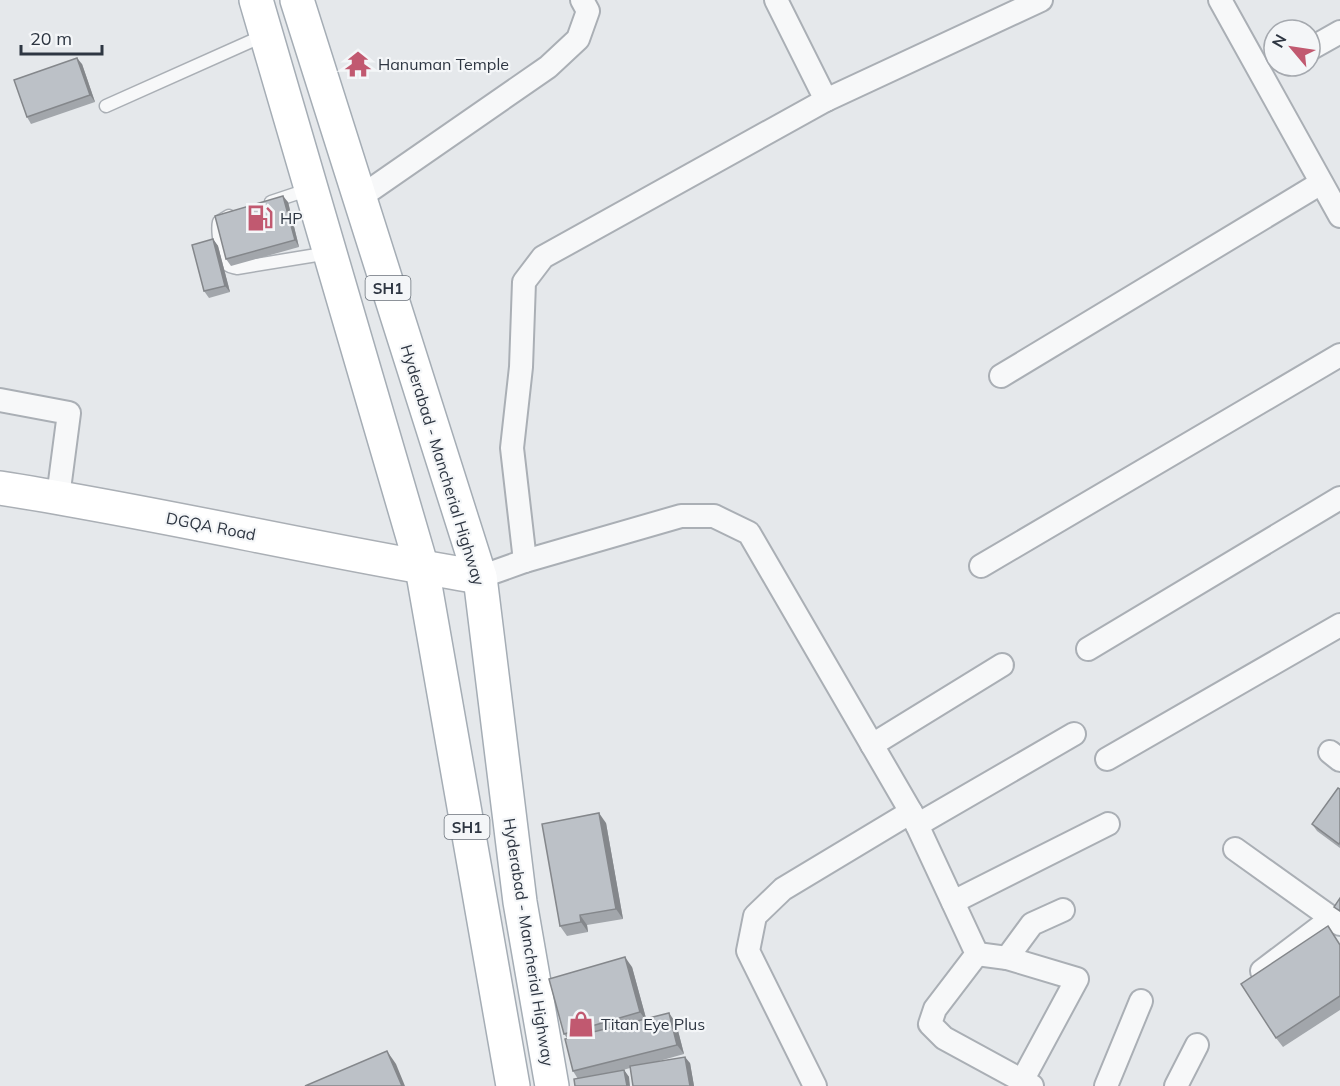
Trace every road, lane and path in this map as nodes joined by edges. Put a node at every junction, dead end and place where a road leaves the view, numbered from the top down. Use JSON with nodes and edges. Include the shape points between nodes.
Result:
{"nodes":[{"id":1,"x":255,"y":0,"type":"edge"},
{"id":2,"x":297,"y":0,"type":"edge"},
{"id":3,"x":582,"y":0,"type":"edge"},
{"id":4,"x":776,"y":0,"type":"edge"},
{"id":5,"x":1041,"y":0,"type":"edge"},
{"id":6,"x":1220,"y":0,"type":"edge"},
{"id":7,"x":1340,"y":32,"type":"edge"},
{"id":8,"x":266,"y":35,"type":"junction"},
{"id":9,"x":1322,"y":42,"type":"edge"},
{"id":10,"x":1262,"y":58,"type":"edge"},
{"id":11,"x":1274,"y":78,"type":"edge"},
{"id":12,"x":826,"y":100,"type":"junction"},
{"id":13,"x":106,"y":106,"type":"dead end"},
{"id":14,"x":1321,"y":183,"type":"junction"},
{"id":15,"x":310,"y":189,"type":"junction"},
{"id":16,"x":359,"y":198,"type":"junction"},
{"id":17,"x":1339,"y":212,"type":"edge"},
{"id":18,"x":330,"y":252,"type":"junction"},
{"id":19,"x":1340,"y":355,"type":"edge"},
{"id":20,"x":1000,"y":376,"type":"dead end"},
{"id":21,"x":0,"y":400,"type":"edge"},
{"id":22,"x":0,"y":488,"type":"edge"},
{"id":23,"x":58,"y":497,"type":"junction"},
{"id":24,"x":1340,"y":498,"type":"edge"},
{"id":25,"x":525,"y":561,"type":"junction"},
{"id":26,"x":981,"y":566,"type":"dead end"},
{"id":27,"x":422,"y":568,"type":"junction"},
{"id":28,"x":480,"y":577,"type":"junction"},
{"id":29,"x":1340,"y":625,"type":"edge"},
{"id":30,"x":1088,"y":649,"type":"dead end"},
{"id":31,"x":1002,"y":665,"type":"dead end"},
{"id":32,"x":1074,"y":734,"type":"dead end"},
{"id":33,"x":872,"y":745,"type":"junction"},
{"id":34,"x":1107,"y":759,"type":"dead end"},
{"id":35,"x":914,"y":819,"type":"junction"},
{"id":36,"x":1108,"y":824,"type":"dead end"},
{"id":37,"x":1235,"y":849,"type":"dead end"},
{"id":38,"x":953,"y":902,"type":"junction"},
{"id":39,"x":1063,"y":910,"type":"dead end"},
{"id":40,"x":1336,"y":921,"type":"edge"},
{"id":41,"x":977,"y":954,"type":"junction"},
{"id":42,"x":1007,"y":958,"type":"junction"},
{"id":43,"x":1262,"y":971,"type":"edge"},
{"id":44,"x":1141,"y":1001,"type":"dead end"},
{"id":45,"x":1197,"y":1045,"type":"dead end"},
{"id":46,"x":1027,"y":1083,"type":"edge"},
{"id":47,"x":513,"y":1086,"type":"edge"},
{"id":48,"x":552,"y":1086,"type":"edge"},
{"id":49,"x":815,"y":1086,"type":"edge"},
{"id":50,"x":1106,"y":1086,"type":"edge"},
{"id":51,"x":1176,"y":1086,"type":"edge"}],
"edges":[{"from":1,"to":8,"type":"main road","number":"SH1"},
{"from":2,"to":16,"type":"main road","name":"Hyderabad - Mancherial Highway","number":"SH1"},
{"from":3,"to":16,"type":"street","via":[[588,11],[578,39],[548,67]]},
{"from":4,"to":12,"type":"street"},
{"from":5,"to":12,"type":"street"},
{"from":6,"to":10,"type":"street"},
{"from":7,"to":9,"type":"street"},
{"from":8,"to":13,"type":"lane"},
{"from":8,"to":15,"type":"main road","number":"SH1"},
{"from":11,"to":14,"type":"street"},
{"from":12,"to":25,"type":"street","via":[[543,257],[524,282],[521,367],[512,448]]},
{"from":14,"to":17,"type":"street"},
{"from":14,"to":20,"type":"street"},
{"from":15,"to":18,"type":"main road","number":"SH1"},
{"from":15,"to":18,"type":"lane","via":[[219,222],[225,262],[237,268]]},
{"from":16,"to":28,"type":"main road","name":"Hyderabad - Mancherial Highway","number":"SH1"},
{"from":18,"to":27,"type":"main road","number":"SH1"},
{"from":19,"to":26,"type":"street"},
{"from":21,"to":23,"type":"street","via":[[69,413]]},
{"from":22,"to":23,"type":"main road","name":"DGQA Road"},
{"from":23,"to":27,"type":"main road","name":"DGQA Road"},
{"from":24,"to":30,"type":"street"},
{"from":25,"to":28,"type":"street"},
{"from":25,"to":33,"type":"street","via":[[681,516],[714,516],[749,533]]},
{"from":27,"to":28,"type":"main road","name":"DGQA Road"},
{"from":27,"to":47,"type":"main road","number":"SH1"},
{"from":28,"to":48,"type":"main road","name":"Hyderabad - Mancherial Highway","number":"SH1","via":[[520,902]]},
{"from":29,"to":34,"type":"street"},
{"from":31,"to":33,"type":"street"},
{"from":32,"to":35,"type":"street"},
{"from":33,"to":35,"type":"street"},
{"from":35,"to":38,"type":"street"},
{"from":35,"to":49,"type":"street","via":[[783,889],[755,916],[748,951]]},
{"from":36,"to":38,"type":"street"},
{"from":37,"to":40,"type":"street"},
{"from":38,"to":41,"type":"street"},
{"from":39,"to":42,"type":"street","via":[[1032,924]]},
{"from":40,"to":43,"type":"street"},
{"from":41,"to":42,"type":"street"},
{"from":41,"to":46,"type":"street","via":[[935,1009],[930,1024],[944,1038]]},
{"from":42,"to":46,"type":"street","via":[[1077,980]]},
{"from":44,"to":50,"type":"street"},
{"from":45,"to":51,"type":"street"}]}
